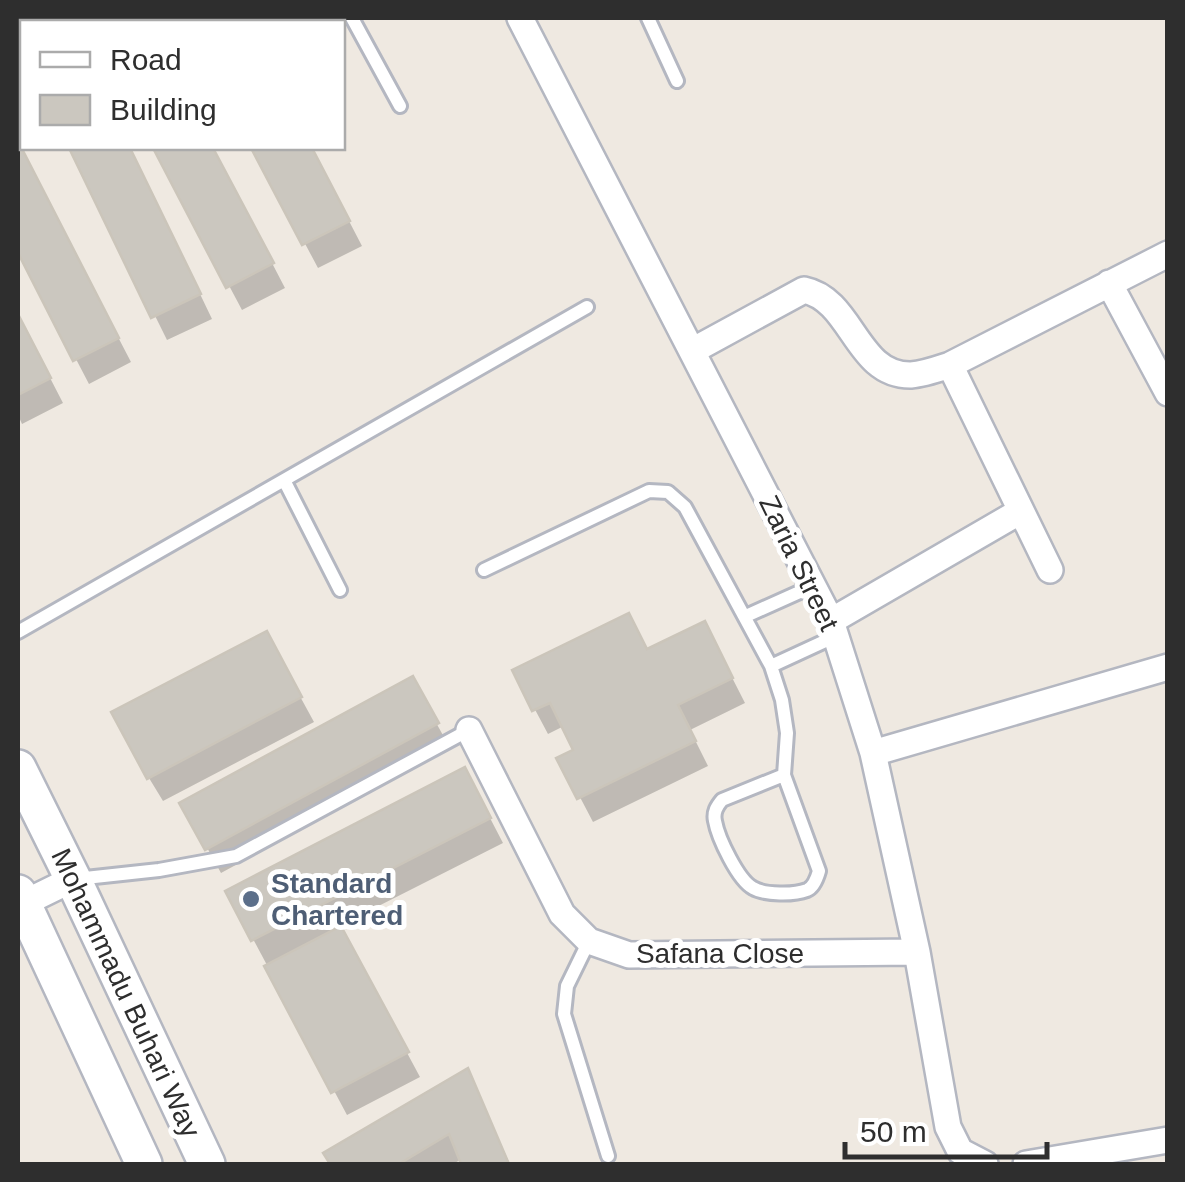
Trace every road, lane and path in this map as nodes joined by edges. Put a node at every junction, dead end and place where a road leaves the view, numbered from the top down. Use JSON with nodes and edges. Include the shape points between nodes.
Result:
{"nodes":[{"id":1,"x":352,"y":18,"type":"edge"},
{"id":2,"x":520,"y":18,"type":"edge"},
{"id":3,"x":648,"y":18,"type":"edge"},
{"id":4,"x":676,"y":81,"type":"dead end"},
{"id":5,"x":400,"y":106,"type":"dead end"},
{"id":6,"x":1168,"y":254,"type":"edge"},
{"id":7,"x":1108,"y":283,"type":"junction"},
{"id":8,"x":587,"y":307,"type":"dead end"},
{"id":9,"x":692,"y":352,"type":"junction"},
{"id":10,"x":950,"y":365,"type":"junction"},
{"id":11,"x":1168,"y":393,"type":"edge"},
{"id":12,"x":284,"y":480,"type":"junction"},
{"id":13,"x":1020,"y":512,"type":"junction"},
{"id":14,"x":484,"y":570,"type":"dead end"},
{"id":15,"x":1050,"y":570,"type":"dead end"},
{"id":16,"x":813,"y":586,"type":"junction"},
{"id":17,"x":340,"y":590,"type":"dead end"},
{"id":18,"x":746,"y":616,"type":"junction"},
{"id":19,"x":833,"y":628,"type":"junction"},
{"id":20,"x":18,"y":632,"type":"edge"},
{"id":21,"x":771,"y":666,"type":"junction"},
{"id":22,"x":1168,"y":668,"type":"edge"},
{"id":23,"x":469,"y":730,"type":"joint"},
{"id":24,"x":874,"y":753,"type":"junction"},
{"id":25,"x":18,"y":768,"type":"edge"},
{"id":26,"x":784,"y":775,"type":"junction"},
{"id":27,"x":74,"y":879,"type":"junction"},
{"id":28,"x":19,"y":901,"type":"edge"},
{"id":29,"x":588,"y":941,"type":"junction"},
{"id":30,"x":917,"y":952,"type":"junction"},
{"id":31,"x":1168,"y":1140,"type":"edge"},
{"id":32,"x":608,"y":1156,"type":"dead end"},
{"id":33,"x":144,"y":1164,"type":"edge"},
{"id":34,"x":207,"y":1164,"type":"edge"},
{"id":35,"x":984,"y":1164,"type":"edge"},
{"id":36,"x":1026,"y":1164,"type":"edge"}],
"edges":[{"from":1,"to":5,"type":"lane"},
{"from":2,"to":9,"type":"street","name":"Zaria Street"},
{"from":3,"to":4,"type":"lane"},
{"from":6,"to":7,"type":"street"},
{"from":7,"to":10,"type":"street"},
{"from":7,"to":11,"type":"street"},
{"from":8,"to":12,"type":"lane"},
{"from":9,"to":10,"type":"street","via":[[804,290],[828,302],[865,352],[890,373],[916,375]]},
{"from":9,"to":16,"type":"street","name":"Zaria Street"},
{"from":10,"to":13,"type":"street"},
{"from":12,"to":17,"type":"lane"},
{"from":12,"to":20,"type":"lane"},
{"from":13,"to":15,"type":"street"},
{"from":13,"to":19,"type":"street"},
{"from":14,"to":18,"type":"lane","via":[[650,491],[668,492],[684,507]]},
{"from":16,"to":18,"type":"lane"},
{"from":16,"to":19,"type":"street","name":"Zaria Street"},
{"from":18,"to":21,"type":"lane"},
{"from":19,"to":21,"type":"lane"},
{"from":19,"to":24,"type":"street","name":"Zaria Street"},
{"from":21,"to":26,"type":"lane","via":[[787,733]]},
{"from":22,"to":24,"type":"street"},
{"from":23,"to":27,"type":"lane","via":[[236,856]]},
{"from":23,"to":29,"type":"street","via":[[562,914]]},
{"from":24,"to":30,"type":"street","name":"Zaria Street"},
{"from":25,"to":27,"type":"main road","name":"Mohammadu Buhari Way"},
{"from":26,"to":26,"type":"lane","via":[[715,808],[738,875],[771,893],[807,890],[819,871]]},
{"from":27,"to":28,"type":"street"},
{"from":27,"to":34,"type":"main road","name":"Mohammadu Buhari Way"},
{"from":28,"to":33,"type":"main road","name":"Mohammadu Buhari Way"},
{"from":29,"to":30,"type":"street","name":"Safana Close","via":[[630,955]]},
{"from":29,"to":32,"type":"lane","via":[[564,1014]]},
{"from":30,"to":35,"type":"street","name":"Zaria Street","via":[[948,1127],[960,1151]]},
{"from":31,"to":36,"type":"street"}]}
